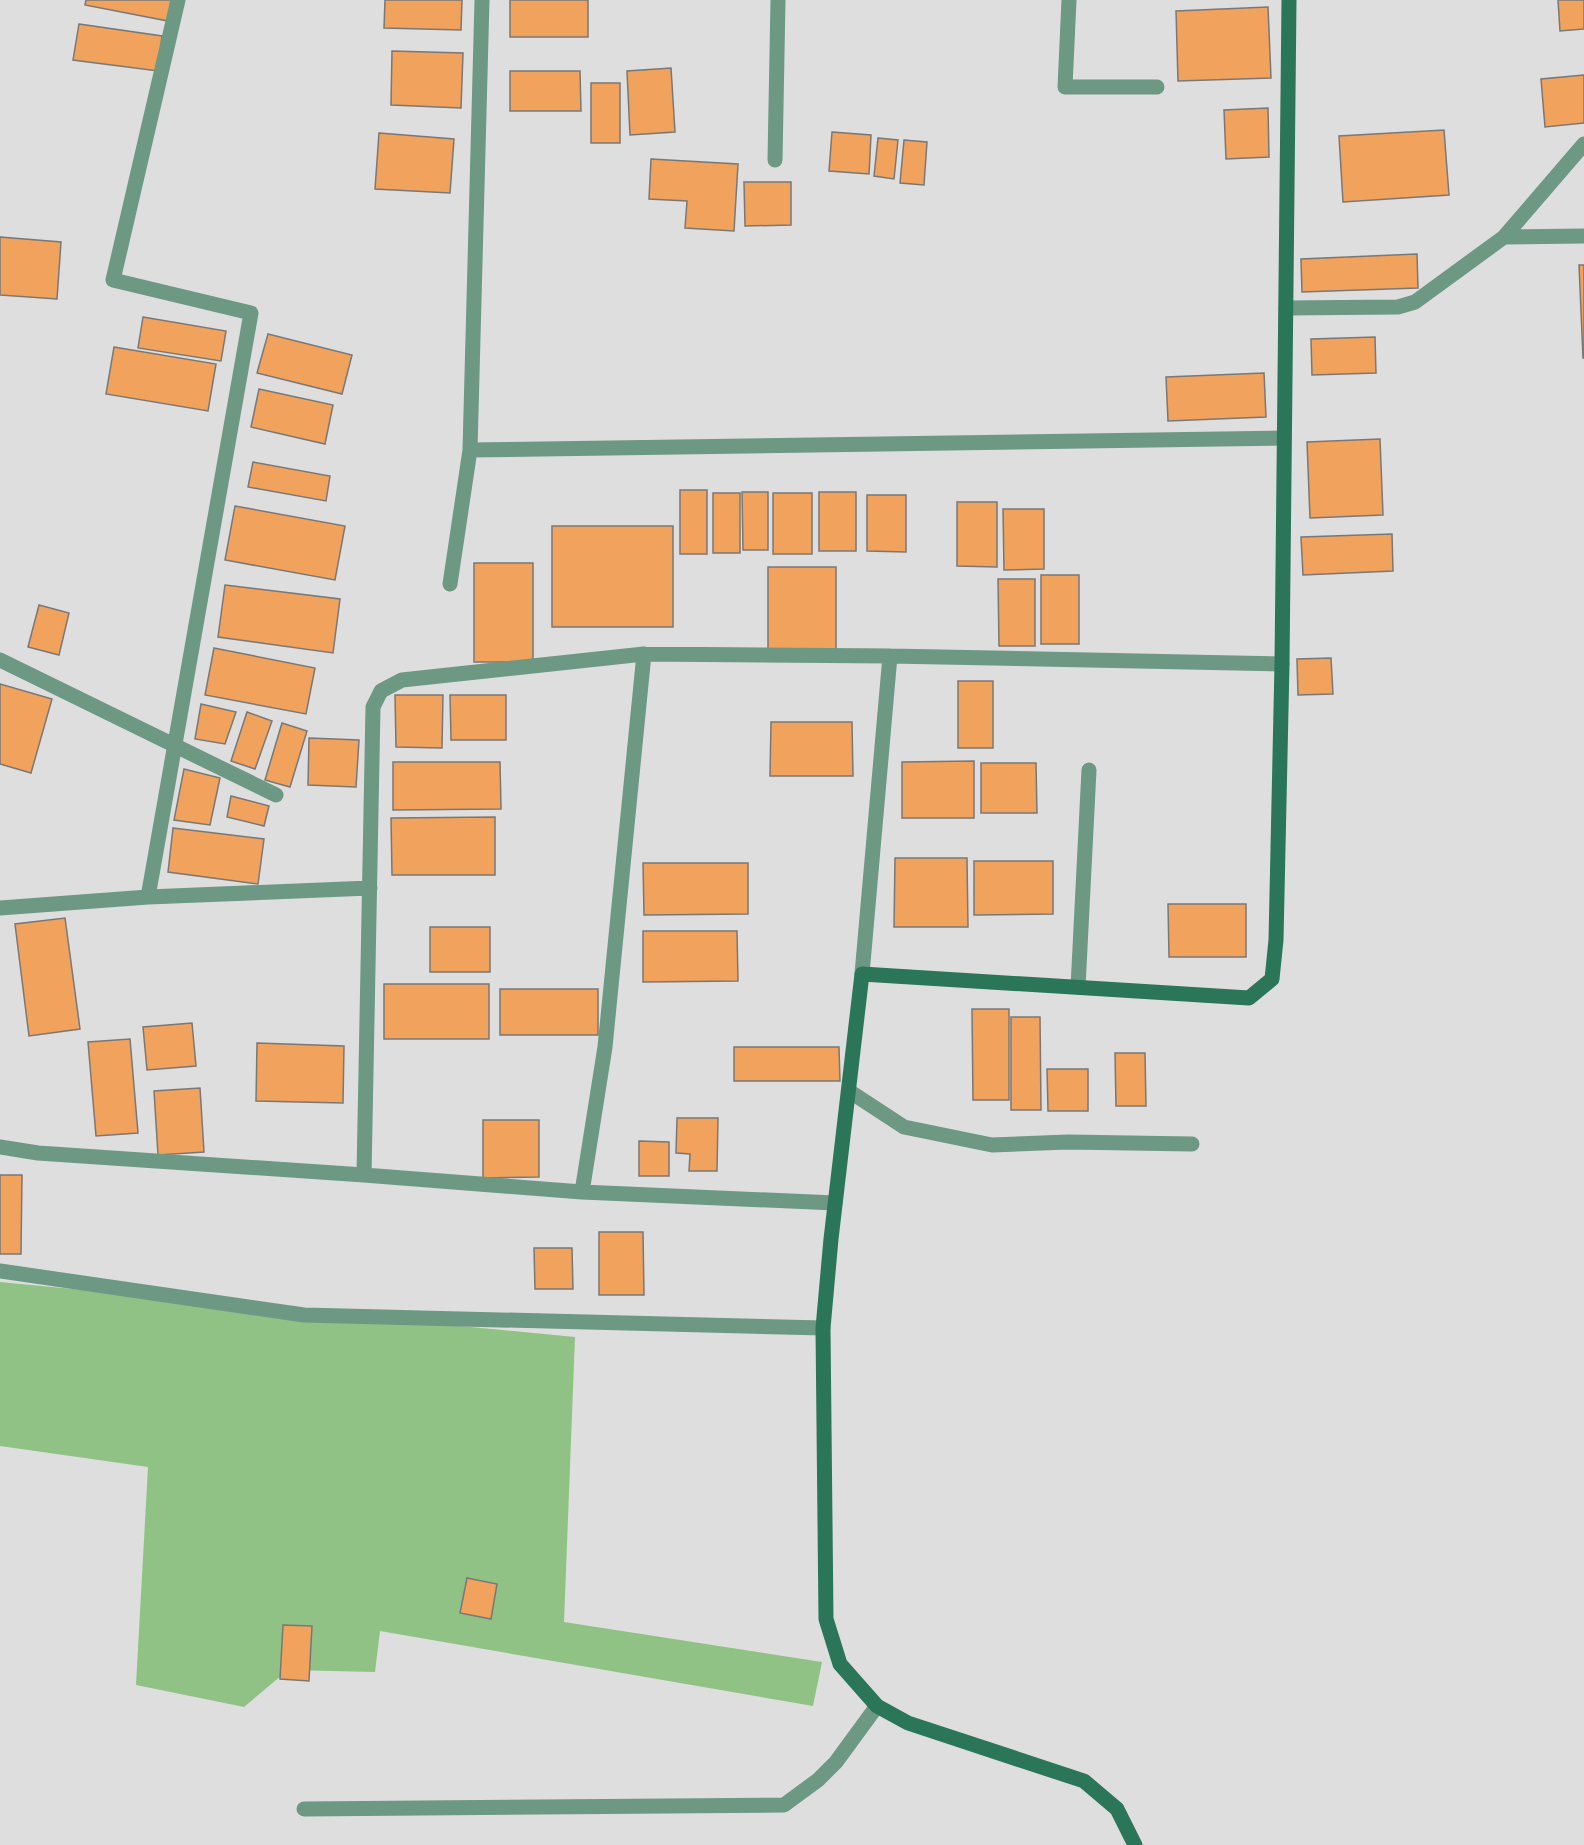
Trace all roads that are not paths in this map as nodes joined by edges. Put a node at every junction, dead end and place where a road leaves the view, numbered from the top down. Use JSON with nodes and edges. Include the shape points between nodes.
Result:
{"nodes":[{"id":1,"x":178,"y":0,"type":"edge"},
{"id":2,"x":482,"y":0,"type":"edge"},
{"id":3,"x":778,"y":0,"type":"edge"},
{"id":4,"x":1068,"y":0,"type":"edge"},
{"id":5,"x":1290,"y":0,"type":"edge"},
{"id":6,"x":1157,"y":87,"type":"dead end"},
{"id":7,"x":1584,"y":144,"type":"edge"},
{"id":8,"x":775,"y":160,"type":"dead end"},
{"id":9,"x":1504,"y":237,"type":"junction"},
{"id":10,"x":1584,"y":237,"type":"edge"},
{"id":11,"x":1286,"y":308,"type":"junction"},
{"id":12,"x":1284,"y":438,"type":"junction"},
{"id":13,"x":470,"y":450,"type":"junction"},
{"id":14,"x":450,"y":584,"type":"dead end"},
{"id":15,"x":644,"y":654,"type":"junction"},
{"id":16,"x":890,"y":656,"type":"junction"},
{"id":17,"x":0,"y":660,"type":"edge"},
{"id":18,"x":1282,"y":664,"type":"junction"},
{"id":19,"x":175,"y":747,"type":"junction"},
{"id":20,"x":1089,"y":770,"type":"dead end"},
{"id":21,"x":276,"y":795,"type":"dead end"},
{"id":22,"x":370,"y":888,"type":"junction"},
{"id":23,"x":148,"y":897,"type":"junction"},
{"id":24,"x":0,"y":908,"type":"edge"},
{"id":25,"x":862,"y":974,"type":"junction"},
{"id":26,"x":1078,"y":987,"type":"junction"},
{"id":27,"x":849,"y":1091,"type":"junction"},
{"id":28,"x":1192,"y":1144,"type":"dead end"},
{"id":29,"x":0,"y":1147,"type":"edge"},
{"id":30,"x":364,"y":1174,"type":"junction"},
{"id":31,"x":582,"y":1192,"type":"junction"},
{"id":32,"x":835,"y":1203,"type":"junction"},
{"id":33,"x":0,"y":1271,"type":"edge"},
{"id":34,"x":824,"y":1328,"type":"junction"},
{"id":35,"x":877,"y":1706,"type":"junction"},
{"id":36,"x":304,"y":1809,"type":"dead end"},
{"id":37,"x":1135,"y":1845,"type":"edge"}],
"edges":[{"from":1,"to":19,"type":"street","via":[[113,280],[251,313]]},
{"from":2,"to":13,"type":"street"},
{"from":3,"to":8,"type":"street"},
{"from":4,"to":6,"type":"street","via":[[1065,87]]},
{"from":5,"to":11,"type":"street"},
{"from":7,"to":9,"type":"street"},
{"from":9,"to":10,"type":"street"},
{"from":9,"to":11,"type":"street","via":[[1406,306]]},
{"from":11,"to":12,"type":"street"},
{"from":12,"to":13,"type":"street"},
{"from":12,"to":18,"type":"street"},
{"from":13,"to":14,"type":"street"},
{"from":15,"to":16,"type":"street"},
{"from":15,"to":22,"type":"street","via":[[402,680],[381,692],[373,707]]},
{"from":15,"to":31,"type":"street","via":[[605,1047]]},
{"from":16,"to":18,"type":"street"},
{"from":16,"to":25,"type":"street"},
{"from":17,"to":19,"type":"street"},
{"from":18,"to":26,"type":"street","via":[[1272,979],[1249,998]]},
{"from":19,"to":21,"type":"street"},
{"from":19,"to":23,"type":"street"},
{"from":20,"to":26,"type":"street"},
{"from":22,"to":23,"type":"street"},
{"from":22,"to":30,"type":"street"},
{"from":23,"to":24,"type":"street"},
{"from":25,"to":26,"type":"street"},
{"from":25,"to":27,"type":"street"},
{"from":27,"to":28,"type":"street","via":[[904,1127],[992,1145]]},
{"from":27,"to":32,"type":"street"},
{"from":29,"to":30,"type":"street","via":[[38,1153]]},
{"from":30,"to":31,"type":"street"},
{"from":31,"to":32,"type":"street"},
{"from":32,"to":34,"type":"street"},
{"from":33,"to":34,"type":"street","via":[[304,1315]]},
{"from":34,"to":35,"type":"street","via":[[826,1619],[840,1664]]},
{"from":35,"to":36,"type":"street","via":[[836,1762],[784,1805]]},
{"from":35,"to":37,"type":"street","via":[[908,1723],[1084,1781],[1117,1809]]}]}
